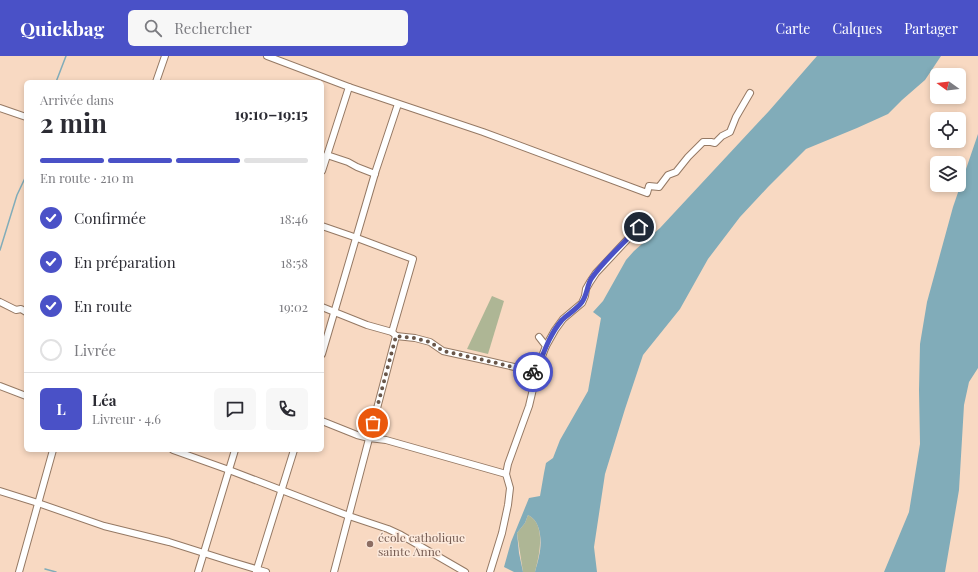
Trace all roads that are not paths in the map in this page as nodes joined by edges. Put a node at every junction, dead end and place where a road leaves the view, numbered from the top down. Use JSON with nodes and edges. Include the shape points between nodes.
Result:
{"nodes":[{"id":1,"x":165,"y":56,"type":"edge"},
{"id":2,"x":267,"y":56,"type":"edge"},
{"id":3,"x":157,"y":80,"type":"edge"},
{"id":4,"x":349,"y":87,"type":"junction"},
{"id":5,"x":750,"y":93,"type":"dead end"},
{"id":6,"x":398,"y":104,"type":"junction"},
{"id":7,"x":0,"y":108,"type":"edge"},
{"id":8,"x":24,"y":116,"type":"edge"},
{"id":9,"x":327,"y":155,"type":"junction"},
{"id":10,"x":324,"y":165,"type":"edge"},
{"id":11,"x":375,"y":174,"type":"junction"},
{"id":12,"x":324,"y":227,"type":"edge"},
{"id":13,"x":639,"y":227,"type":"dead end"},
{"id":14,"x":357,"y":238,"type":"junction"},
{"id":15,"x":0,"y":302,"type":"edge"},
{"id":16,"x":324,"y":308,"type":"edge"},
{"id":17,"x":24,"y":311,"type":"edge"},
{"id":18,"x":334,"y":312,"type":"junction"},
{"id":19,"x":394,"y":334,"type":"junction"},
{"id":20,"x":540,"y":337,"type":"dead end"},
{"id":21,"x":546,"y":346,"type":"junction"},
{"id":22,"x":324,"y":347,"type":"edge"},
{"id":23,"x":536,"y":372,"type":"junction"},
{"id":24,"x":0,"y":386,"type":"edge"},
{"id":25,"x":24,"y":395,"type":"edge"},
{"id":26,"x":324,"y":422,"type":"edge"},
{"id":27,"x":369,"y":438,"type":"junction"},
{"id":28,"x":52,"y":452,"type":"edge"},
{"id":29,"x":179,"y":452,"type":"edge"},
{"id":30,"x":234,"y":452,"type":"edge"},
{"id":31,"x":293,"y":452,"type":"edge"},
{"id":32,"x":229,"y":470,"type":"junction"},
{"id":33,"x":506,"y":474,"type":"junction"},
{"id":34,"x":282,"y":490,"type":"junction"},
{"id":35,"x":0,"y":491,"type":"edge"},
{"id":36,"x":38,"y":503,"type":"junction"},
{"id":37,"x":349,"y":516,"type":"junction"},
{"id":38,"x":204,"y":554,"type":"junction"},
{"id":39,"x":256,"y":571,"type":"edge"},
{"id":40,"x":19,"y":572,"type":"edge"},
{"id":41,"x":198,"y":572,"type":"edge"},
{"id":42,"x":266,"y":572,"type":"edge"},
{"id":43,"x":334,"y":572,"type":"edge"},
{"id":44,"x":465,"y":572,"type":"edge"},
{"id":45,"x":490,"y":572,"type":"edge"}],
"edges":[{"from":1,"to":3,"type":"street"},
{"from":2,"to":4,"type":"street"},
{"from":4,"to":6,"type":"street"},
{"from":4,"to":9,"type":"street"},
{"from":5,"to":6,"type":"street","via":[[730,132],[715,143],[703,142],[676,172],[668,175],[659,187],[649,186],[647,193],[483,132]]},
{"from":6,"to":11,"type":"street"},
{"from":7,"to":8,"type":"street"},
{"from":9,"to":10,"type":"street"},
{"from":9,"to":11,"type":"street"},
{"from":11,"to":14,"type":"street"},
{"from":12,"to":14,"type":"street"},
{"from":13,"to":21,"type":"street","via":[[596,273],[586,289],[582,302],[558,324]]},
{"from":14,"to":18,"type":"street"},
{"from":14,"to":19,"type":"street","via":[[413,259]]},
{"from":15,"to":17,"type":"street","via":[[16,310]]},
{"from":16,"to":18,"type":"street"},
{"from":18,"to":19,"type":"street"},
{"from":18,"to":22,"type":"street"},
{"from":19,"to":23,"type":"street","via":[[430,342],[443,351]]},
{"from":19,"to":27,"type":"street"},
{"from":20,"to":21,"type":"street"},
{"from":21,"to":23,"type":"street"},
{"from":23,"to":33,"type":"street","via":[[529,406]]},
{"from":24,"to":25,"type":"street"},
{"from":26,"to":27,"type":"street"},
{"from":27,"to":33,"type":"street","via":[[394,442]]},
{"from":27,"to":37,"type":"street"},
{"from":28,"to":36,"type":"street"},
{"from":29,"to":32,"type":"street"},
{"from":30,"to":32,"type":"street"},
{"from":31,"to":34,"type":"street"},
{"from":32,"to":34,"type":"street"},
{"from":32,"to":38,"type":"street"},
{"from":33,"to":45,"type":"street","via":[[510,488],[508,505]]},
{"from":34,"to":37,"type":"street"},
{"from":34,"to":39,"type":"street"},
{"from":35,"to":36,"type":"street"},
{"from":36,"to":38,"type":"street","via":[[104,526],[169,542]]},
{"from":36,"to":40,"type":"street"},
{"from":37,"to":43,"type":"street"},
{"from":37,"to":44,"type":"street","via":[[401,535]]},
{"from":38,"to":39,"type":"street"},
{"from":38,"to":41,"type":"street"},
{"from":39,"to":42,"type":"street"}]}
